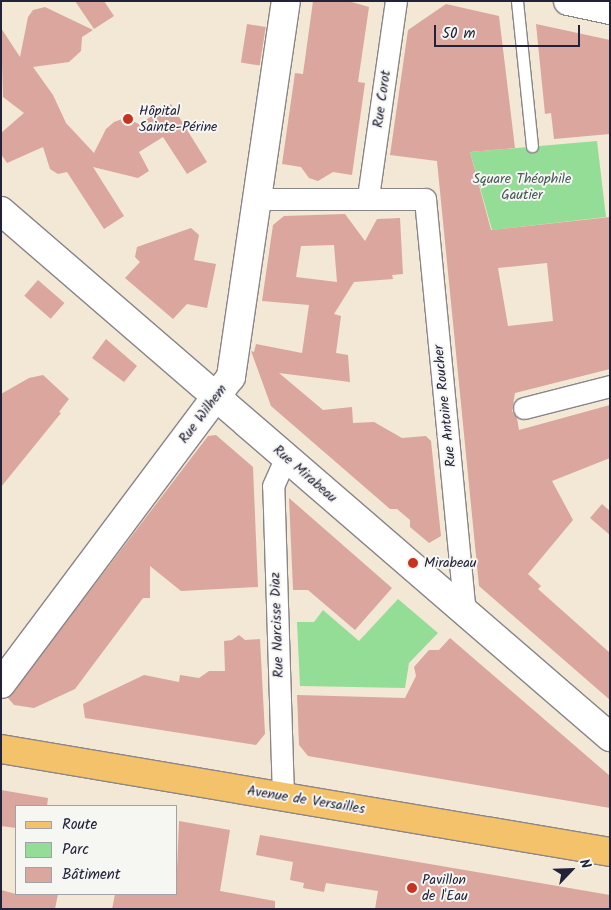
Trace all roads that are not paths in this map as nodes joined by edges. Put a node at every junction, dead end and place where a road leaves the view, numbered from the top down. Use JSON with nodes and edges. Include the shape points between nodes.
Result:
{"nodes":[{"id":1,"x":286,"y":1,"type":"edge"},
{"id":2,"x":396,"y":1,"type":"edge"},
{"id":3,"x":517,"y":1,"type":"edge"},
{"id":4,"x":568,"y":1,"type":"edge"},
{"id":5,"x":610,"y":10,"type":"edge"},
{"id":6,"x":532,"y":146,"type":"dead end"},
{"id":7,"x":368,"y":197,"type":"junction"},
{"id":8,"x":259,"y":199,"type":"junction"},
{"id":9,"x":1,"y":211,"type":"edge"},
{"id":10,"x":610,"y":386,"type":"edge"},
{"id":11,"x":217,"y":395,"type":"junction"},
{"id":12,"x":524,"y":408,"type":"dead end"},
{"id":13,"x":286,"y":458,"type":"junction"},
{"id":14,"x":465,"y":613,"type":"junction"},
{"id":15,"x":1,"y":684,"type":"edge"},
{"id":16,"x":610,"y":738,"type":"edge"},
{"id":17,"x":1,"y":749,"type":"edge"},
{"id":18,"x":283,"y":796,"type":"junction"},
{"id":19,"x":610,"y":852,"type":"edge"}],
"edges":[{"from":1,"to":8,"type":"street","name":"Rue Wilhem"},
{"from":2,"to":7,"type":"street","name":"Rue Corot"},
{"from":3,"to":6,"type":"lane"},
{"from":4,"to":5,"type":"street"},
{"from":7,"to":8,"type":"street"},
{"from":7,"to":14,"type":"street","name":"Rue Antoine Roucher","via":[[425,199]]},
{"from":8,"to":11,"type":"street","name":"Rue Wilhem","via":[[231,377]]},
{"from":9,"to":11,"type":"street","name":"Rue Mirabeau"},
{"from":10,"to":12,"type":"street"},
{"from":11,"to":13,"type":"street","name":"Rue Mirabeau"},
{"from":11,"to":15,"type":"street","name":"Rue Wilhem"},
{"from":13,"to":14,"type":"street","name":"Rue Mirabeau"},
{"from":13,"to":18,"type":"street","name":"Rue Narcisse Diaz","via":[[273,486]]},
{"from":14,"to":16,"type":"street","name":"Rue Mirabeau"},
{"from":17,"to":18,"type":"main road","name":"Avenue de Versailles"},
{"from":18,"to":19,"type":"main road","name":"Avenue de Versailles"}]}
